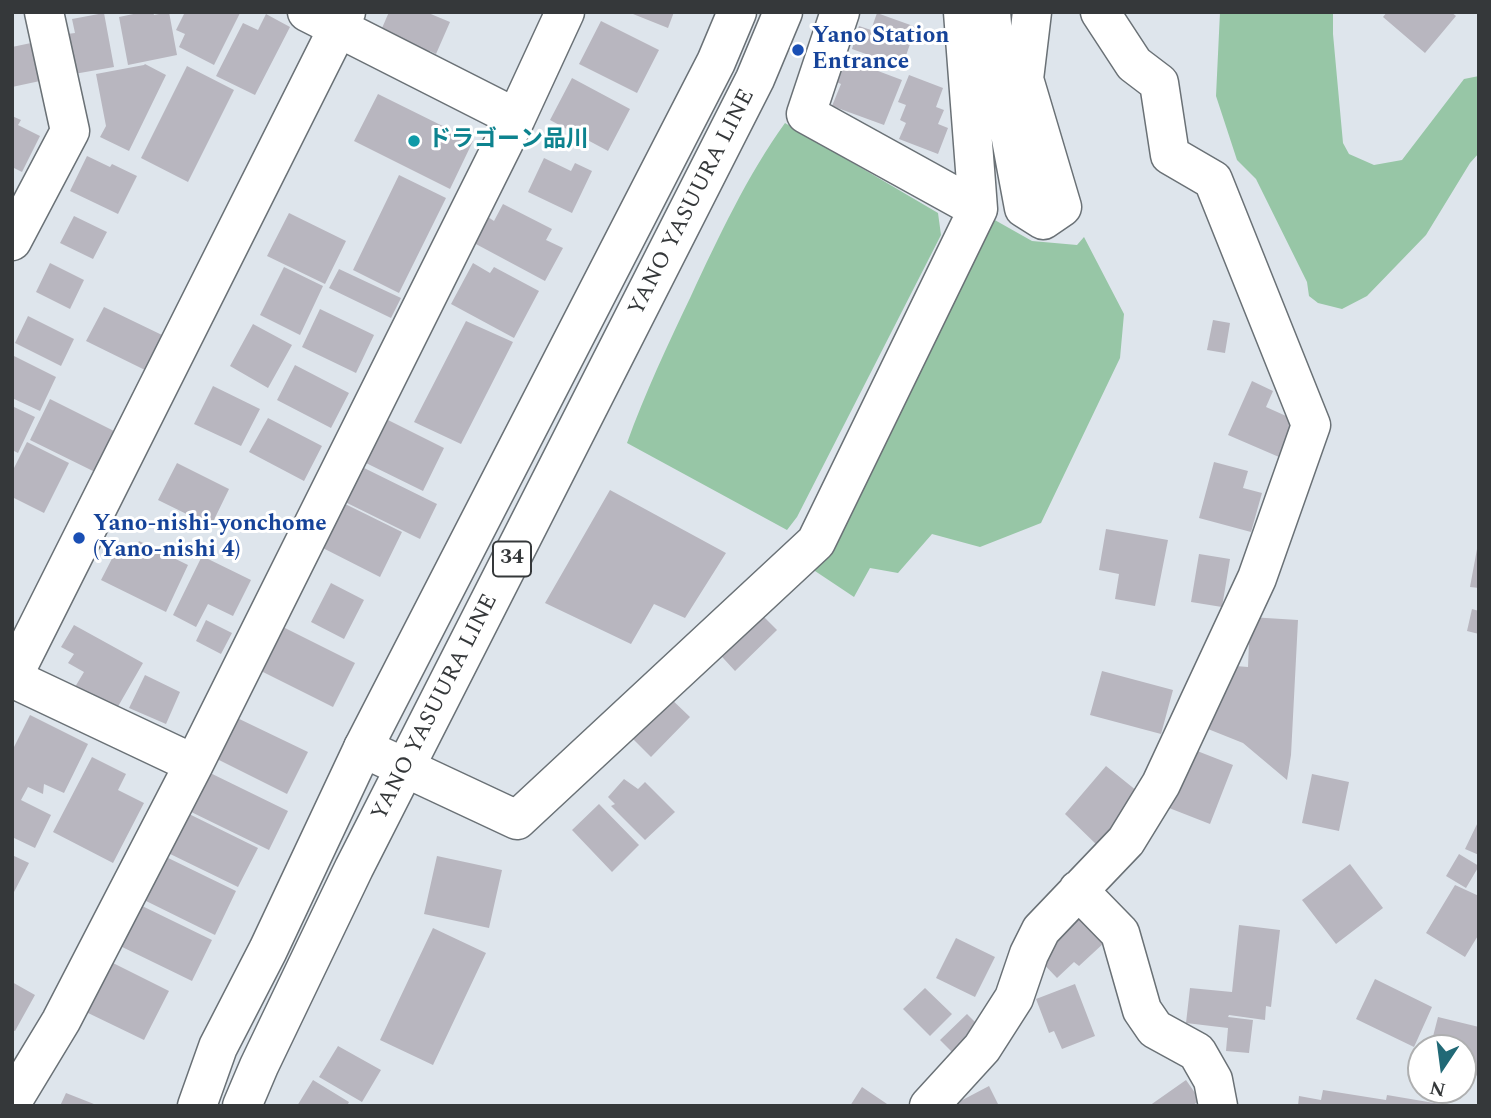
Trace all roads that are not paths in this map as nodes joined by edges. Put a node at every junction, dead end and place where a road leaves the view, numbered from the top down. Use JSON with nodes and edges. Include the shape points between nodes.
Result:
{"nodes":[{"id":1,"x":44,"y":12,"type":"edge"},
{"id":2,"x":565,"y":12,"type":"edge"},
{"id":3,"x":737,"y":12,"type":"edge"},
{"id":4,"x":783,"y":12,"type":"edge"},
{"id":5,"x":840,"y":12,"type":"edge"},
{"id":6,"x":963,"y":12,"type":"edge"},
{"id":7,"x":991,"y":12,"type":"edge"},
{"id":8,"x":1032,"y":12,"type":"edge"},
{"id":9,"x":1100,"y":12,"type":"edge"},
{"id":10,"x":330,"y":18,"type":"edge"},
{"id":11,"x":516,"y":118,"type":"junction"},
{"id":12,"x":978,"y":209,"type":"junction"},
{"id":13,"x":12,"y":241,"type":"edge"},
{"id":14,"x":12,"y":678,"type":"edge"},
{"id":15,"x":363,"y":748,"type":"junction"},
{"id":16,"x":194,"y":764,"type":"junction"},
{"id":17,"x":406,"y":768,"type":"junction"},
{"id":18,"x":1078,"y":890,"type":"junction"},
{"id":19,"x":12,"y":1102,"type":"edge"},
{"id":20,"x":197,"y":1106,"type":"edge"},
{"id":21,"x":242,"y":1106,"type":"edge"},
{"id":22,"x":929,"y":1106,"type":"edge"},
{"id":23,"x":1218,"y":1106,"type":"edge"}],
"edges":[{"from":1,"to":13,"type":"street","via":[[70,131]]},
{"from":2,"to":11,"type":"street"},
{"from":3,"to":15,"type":"street","name":"YANO YASUURA LINE","number":"34","via":[[716,62]]},
{"from":4,"to":17,"type":"street","name":"YANO YASUURA LINE","number":"34","via":[[755,79]]},
{"from":5,"to":12,"type":"street","via":[[806,114]]},
{"from":6,"to":12,"type":"street"},
{"from":7,"to":8,"type":"street","via":[[993,48],[1024,208],[1042,220],[1062,207],[1024,79]]},
{"from":9,"to":18,"type":"street","via":[[1134,64],[1159,83],[1170,155],[1213,180],[1311,425],[1257,578],[1161,784],[1126,841]]},
{"from":10,"to":11,"type":"street"},
{"from":10,"to":14,"type":"street"},
{"from":11,"to":16,"type":"street"},
{"from":12,"to":17,"type":"street","via":[[816,542],[517,820]]},
{"from":14,"to":16,"type":"street"},
{"from":15,"to":17,"type":"street"},
{"from":15,"to":20,"type":"street","name":"YANO YASUURA LINE","number":"34","via":[[218,1047]]},
{"from":16,"to":19,"type":"street","via":[[61,1021]]},
{"from":17,"to":21,"type":"street","name":"YANO YASUURA LINE","number":"34"},
{"from":18,"to":22,"type":"street","via":[[1041,930],[1014,998],[982,1048]]},
{"from":18,"to":23,"type":"street","via":[[1121,933],[1142,1010],[1155,1029],[1197,1052],[1213,1080]]}]}
